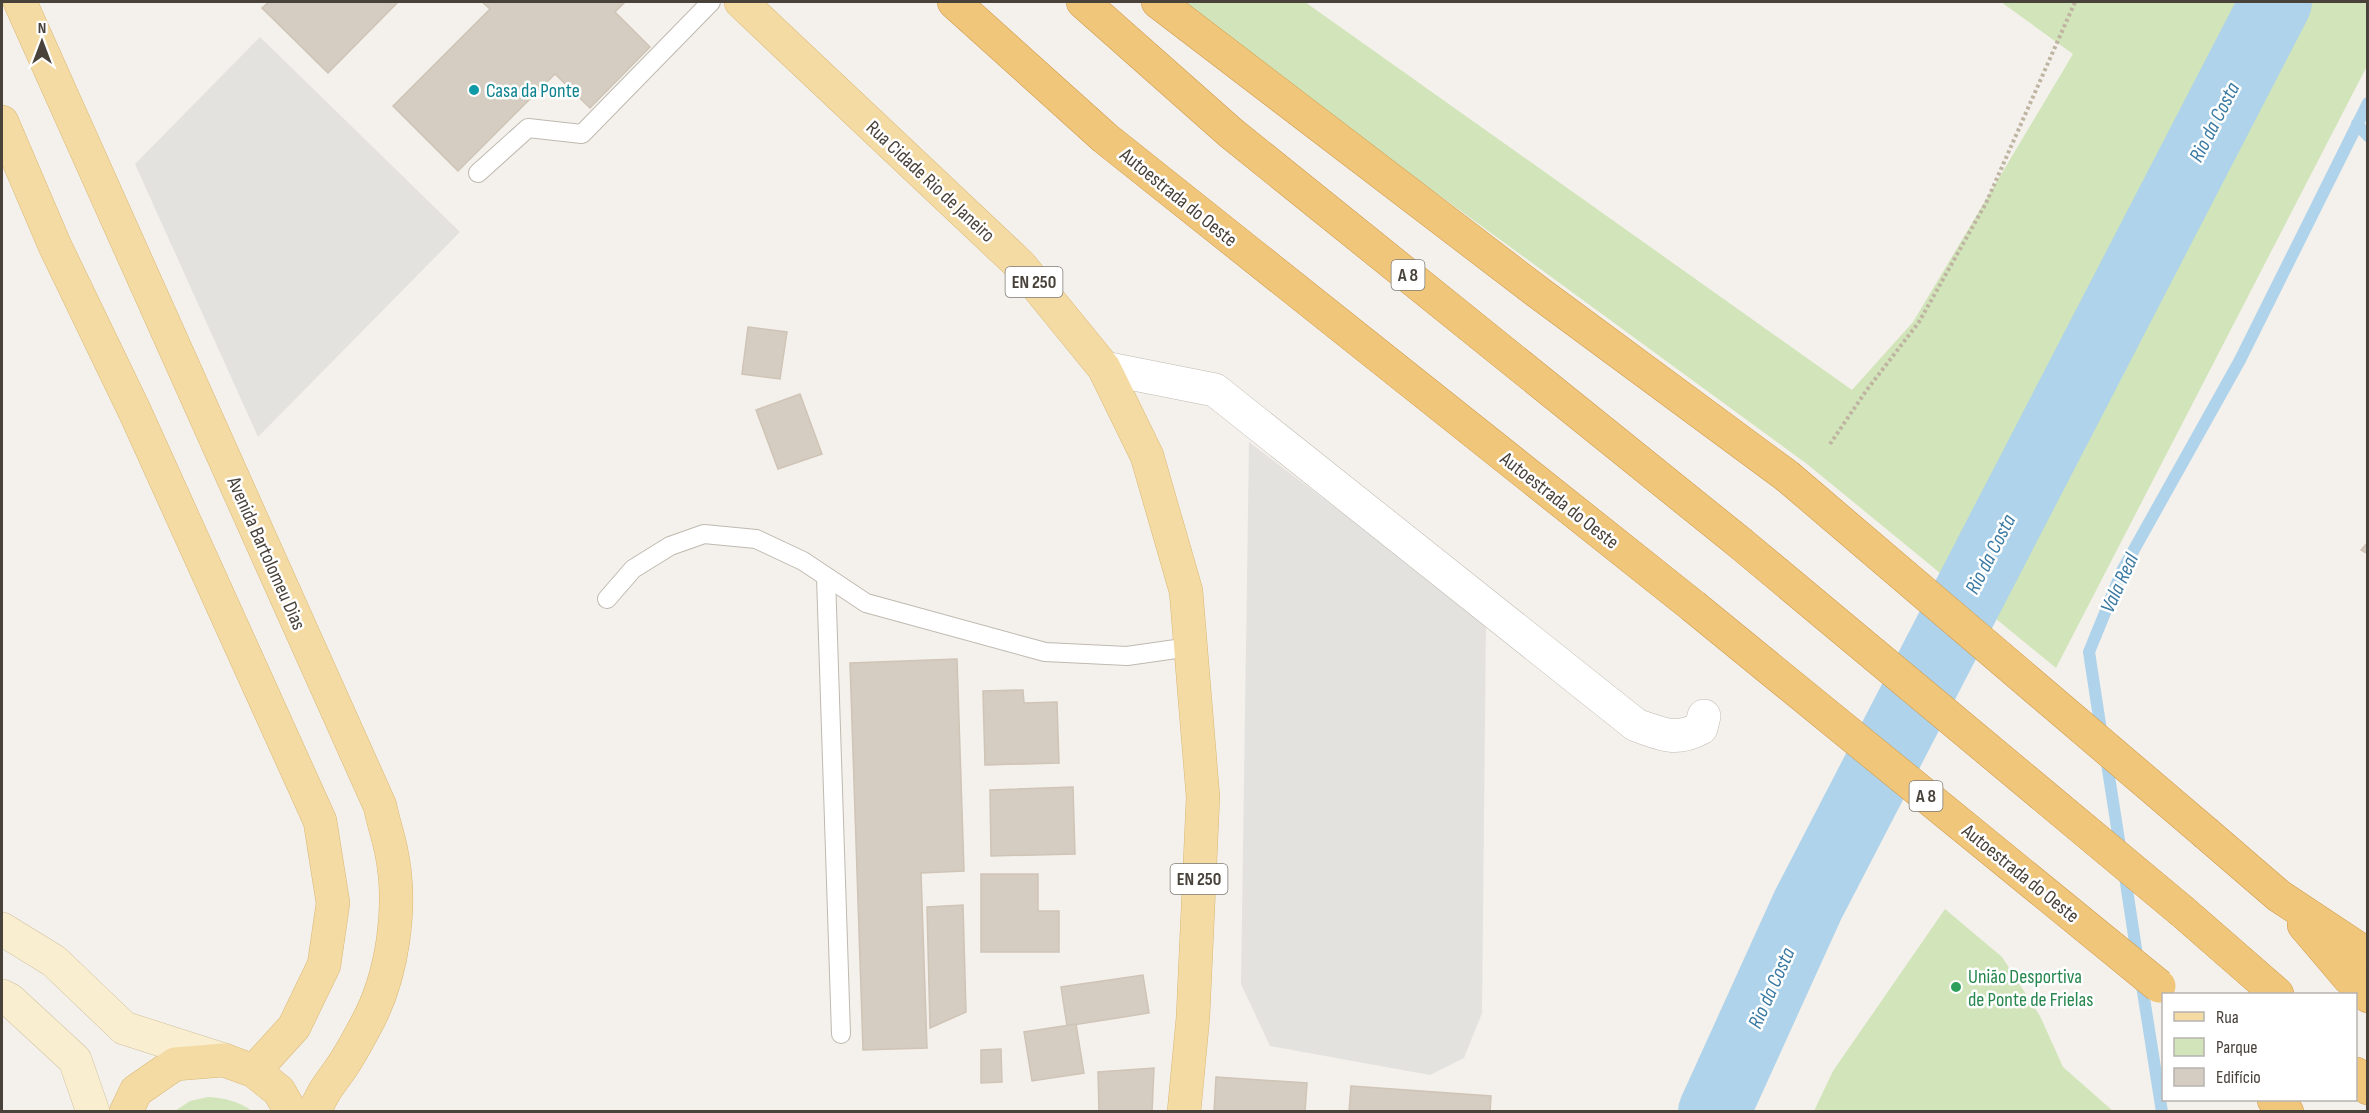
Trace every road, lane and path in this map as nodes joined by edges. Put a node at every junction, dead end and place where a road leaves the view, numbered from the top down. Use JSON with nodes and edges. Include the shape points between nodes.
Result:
{"nodes":[{"id":1,"x":20,"y":2,"type":"edge"},
{"id":2,"x":711,"y":2,"type":"edge"},
{"id":3,"x":741,"y":2,"type":"edge"},
{"id":4,"x":954,"y":2,"type":"edge"},
{"id":5,"x":1083,"y":2,"type":"edge"},
{"id":6,"x":1158,"y":2,"type":"edge"},
{"id":7,"x":2075,"y":2,"type":"edge"},
{"id":8,"x":2,"y":122,"type":"edge"},
{"id":9,"x":478,"y":173,"type":"dead end"},
{"id":10,"x":1104,"y":368,"type":"junction"},
{"id":11,"x":1830,"y":444,"type":"dead end"},
{"id":12,"x":826,"y":577,"type":"junction"},
{"id":13,"x":607,"y":598,"type":"dead end"},
{"id":14,"x":1190,"y":647,"type":"junction"},
{"id":15,"x":1704,"y":716,"type":"dead end"},
{"id":16,"x":2279,"y":896,"type":"junction"},
{"id":17,"x":2,"y":929,"type":"edge"},
{"id":18,"x":2367,"y":955,"type":"edge"},
{"id":19,"x":2164,"y":990,"type":"edge"},
{"id":20,"x":2276,"y":993,"type":"edge"},
{"id":21,"x":2,"y":996,"type":"edge"},
{"id":22,"x":2367,"y":996,"type":"edge"},
{"id":23,"x":841,"y":1034,"type":"dead end"},
{"id":24,"x":239,"y":1065,"type":"junction"},
{"id":25,"x":2357,"y":1076,"type":"edge"},
{"id":26,"x":2367,"y":1088,"type":"edge"},
{"id":27,"x":2275,"y":1101,"type":"edge"},
{"id":28,"x":93,"y":1112,"type":"edge"},
{"id":29,"x":126,"y":1112,"type":"edge"},
{"id":30,"x":291,"y":1112,"type":"edge"},
{"id":31,"x":315,"y":1112,"type":"edge"},
{"id":32,"x":1184,"y":1112,"type":"edge"},
{"id":33,"x":2287,"y":1112,"type":"edge"}],
"edges":[{"from":1,"to":31,"type":"main road","name":"Avenida Bartolomeu Dias","via":[[375,795],[392,852],[394,938],[385,982],[368,1022],[322,1093]]},
{"from":2,"to":9,"type":"lane","via":[[582,134],[528,128]]},
{"from":3,"to":10,"type":"main road","name":"Rua Cidade Rio de Janeiro","number":"EN 250","via":[[1020,265]]},
{"from":4,"to":19,"type":"highway","name":"Autoestrada do Oeste","number":"A 8","bridge":true,"via":[[1105,138],[1694,606]]},
{"from":5,"to":20,"type":"highway","number":"A 8","bridge":true,"via":[[1231,133],[1738,542]]},
{"from":6,"to":16,"type":"highway","bridge":true,"via":[[1539,293],[1787,476]]},
{"from":7,"to":11,"type":"path","via":[[1980,213],[1919,322]]},
{"from":8,"to":24,"type":"main road","via":[[55,246],[135,412],[320,821],[333,903],[324,965],[294,1027]]},
{"from":10,"to":14,"type":"main road","name":"Rua Cidade Rio de Janeiro","number":"EN 250","via":[[1147,456],[1186,591]]},
{"from":10,"to":15,"type":"street","via":[[1215,390],[1636,725],[1667,736],[1687,736],[1701,728]]},
{"from":12,"to":13,"type":"lane","via":[[803,561],[756,539],[704,534],[670,546],[642,563]]},
{"from":12,"to":14,"type":"lane","via":[[866,603],[1045,652],[1127,656]]},
{"from":12,"to":23,"type":"lane"},
{"from":14,"to":32,"type":"main road","number":"EN 250","via":[[1203,797],[1193,1017]]},
{"from":16,"to":18,"type":"highway"},
{"from":16,"to":22,"type":"highway"},
{"from":17,"to":24,"type":"street","via":[[54,962],[124,1028]]},
{"from":21,"to":28,"type":"street","via":[[75,1060]]},
{"from":24,"to":29,"type":"main road","via":[[175,1064],[136,1091]]},
{"from":24,"to":30,"type":"main road","via":[[279,1091]]},
{"from":25,"to":26,"type":"highway"},
{"from":27,"to":33,"type":"highway"}]}
